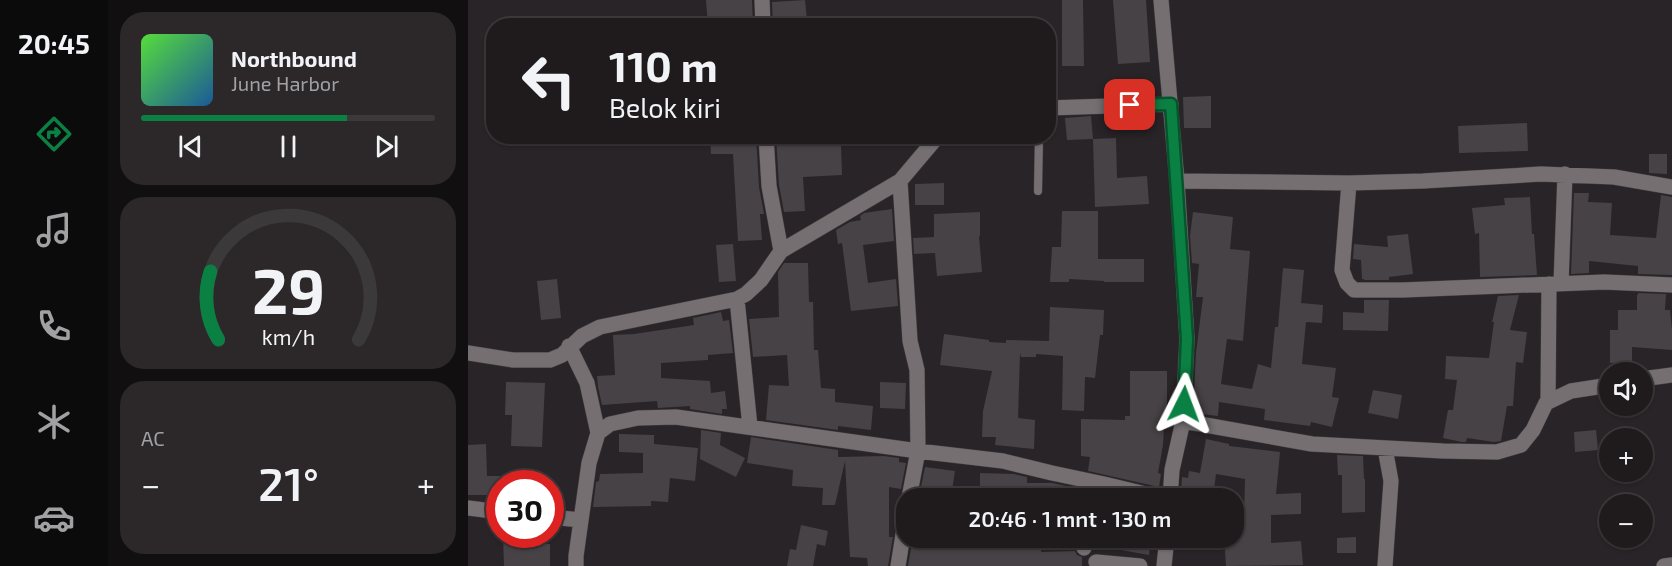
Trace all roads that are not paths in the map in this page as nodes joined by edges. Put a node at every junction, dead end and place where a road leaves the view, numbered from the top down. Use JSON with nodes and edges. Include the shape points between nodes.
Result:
{"nodes":[{"id":1,"x":762,"y":0,"type":"edge"},
{"id":2,"x":1161,"y":0,"type":"edge"},
{"id":3,"x":763,"y":18,"type":"edge"},
{"id":4,"x":1171,"y":104,"type":"junction"},
{"id":5,"x":1056,"y":108,"type":"edge"},
{"id":6,"x":766,"y":144,"type":"edge"},
{"id":7,"x":931,"y":144,"type":"edge"},
{"id":8,"x":1039,"y":144,"type":"edge"},
{"id":9,"x":1565,"y":174,"type":"junction"},
{"id":10,"x":900,"y":181,"type":"junction"},
{"id":11,"x":1177,"y":181,"type":"junction"},
{"id":12,"x":1349,"y":183,"type":"junction"},
{"id":13,"x":1672,"y":187,"type":"edge"},
{"id":14,"x":1038,"y":191,"type":"dead end"},
{"id":15,"x":781,"y":251,"type":"junction"},
{"id":16,"x":1555,"y":284,"type":"junction"},
{"id":17,"x":1672,"y":285,"type":"edge"},
{"id":18,"x":737,"y":299,"type":"junction"},
{"id":19,"x":569,"y":346,"type":"junction"},
{"id":20,"x":468,"y":353,"type":"edge"},
{"id":21,"x":1672,"y":375,"type":"edge"},
{"id":22,"x":1653,"y":378,"type":"edge"},
{"id":23,"x":1599,"y":387,"type":"edge"},
{"id":24,"x":1548,"y":402,"type":"junction"},
{"id":25,"x":1183,"y":421,"type":"junction"},
{"id":26,"x":750,"y":427,"type":"junction"},
{"id":27,"x":598,"y":433,"type":"junction"},
{"id":28,"x":1385,"y":448,"type":"junction"},
{"id":29,"x":918,"y":451,"type":"junction"},
{"id":30,"x":1095,"y":482,"type":"junction"},
{"id":31,"x":911,"y":488,"type":"edge"},
{"id":32,"x":1094,"y":488,"type":"edge"},
{"id":33,"x":1120,"y":488,"type":"edge"},
{"id":34,"x":1171,"y":488,"type":"edge"},
{"id":35,"x":468,"y":508,"type":"edge"},
{"id":36,"x":486,"y":510,"type":"edge"},
{"id":37,"x":564,"y":518,"type":"edge"},
{"id":38,"x":581,"y":520,"type":"junction"},
{"id":39,"x":901,"y":548,"type":"edge"},
{"id":40,"x":1166,"y":548,"type":"edge"},
{"id":41,"x":1096,"y":562,"type":"dead end"},
{"id":42,"x":1672,"y":565,"type":"edge"},
{"id":43,"x":576,"y":566,"type":"edge"},
{"id":44,"x":898,"y":566,"type":"edge"},
{"id":45,"x":1140,"y":566,"type":"edge"},
{"id":46,"x":1164,"y":566,"type":"edge"},
{"id":47,"x":1385,"y":566,"type":"edge"},
{"id":48,"x":1664,"y":566,"type":"edge"}],
"edges":[{"from":1,"to":3,"type":"street"},
{"from":2,"to":4,"type":"street"},
{"from":4,"to":5,"type":"street"},
{"from":4,"to":11,"type":"street"},
{"from":6,"to":15,"type":"street","via":[[769,186]]},
{"from":7,"to":10,"type":"street"},
{"from":8,"to":14,"type":"lane"},
{"from":9,"to":12,"type":"street"},
{"from":9,"to":13,"type":"street"},
{"from":9,"to":16,"type":"street"},
{"from":10,"to":15,"type":"street"},
{"from":10,"to":29,"type":"street","via":[[910,341],[917,370]]},
{"from":11,"to":12,"type":"street"},
{"from":11,"to":25,"type":"street","via":[[1187,339]]},
{"from":12,"to":16,"type":"street","via":[[1342,270],[1354,290]]},
{"from":15,"to":18,"type":"street","via":[[761,280]]},
{"from":16,"to":17,"type":"street"},
{"from":16,"to":24,"type":"street"},
{"from":18,"to":19,"type":"street","via":[[600,327]]},
{"from":18,"to":26,"type":"street"},
{"from":19,"to":20,"type":"street","via":[[550,360],[513,360]]},
{"from":19,"to":27,"type":"street","via":[[587,383]]},
{"from":21,"to":22,"type":"street"},
{"from":23,"to":24,"type":"street","via":[[1571,391]]},
{"from":24,"to":28,"type":"street","via":[[1521,446],[1497,452]]},
{"from":25,"to":28,"type":"street","via":[[1312,444]]},
{"from":25,"to":34,"type":"street"},
{"from":26,"to":27,"type":"street","via":[[676,417],[638,418],[610,424]]},
{"from":26,"to":29,"type":"street"},
{"from":27,"to":38,"type":"street","via":[[589,463]]},
{"from":28,"to":47,"type":"street","via":[[1390,481]]},
{"from":29,"to":30,"type":"street","via":[[1003,461]]},
{"from":29,"to":31,"type":"street"},
{"from":30,"to":32,"type":"street"},
{"from":30,"to":33,"type":"street"},
{"from":35,"to":36,"type":"street"},
{"from":37,"to":38,"type":"street"},
{"from":38,"to":43,"type":"street"},
{"from":39,"to":44,"type":"street"},
{"from":40,"to":46,"type":"street"},
{"from":41,"to":45,"type":"street"},
{"from":42,"to":48,"type":"street"}]}
